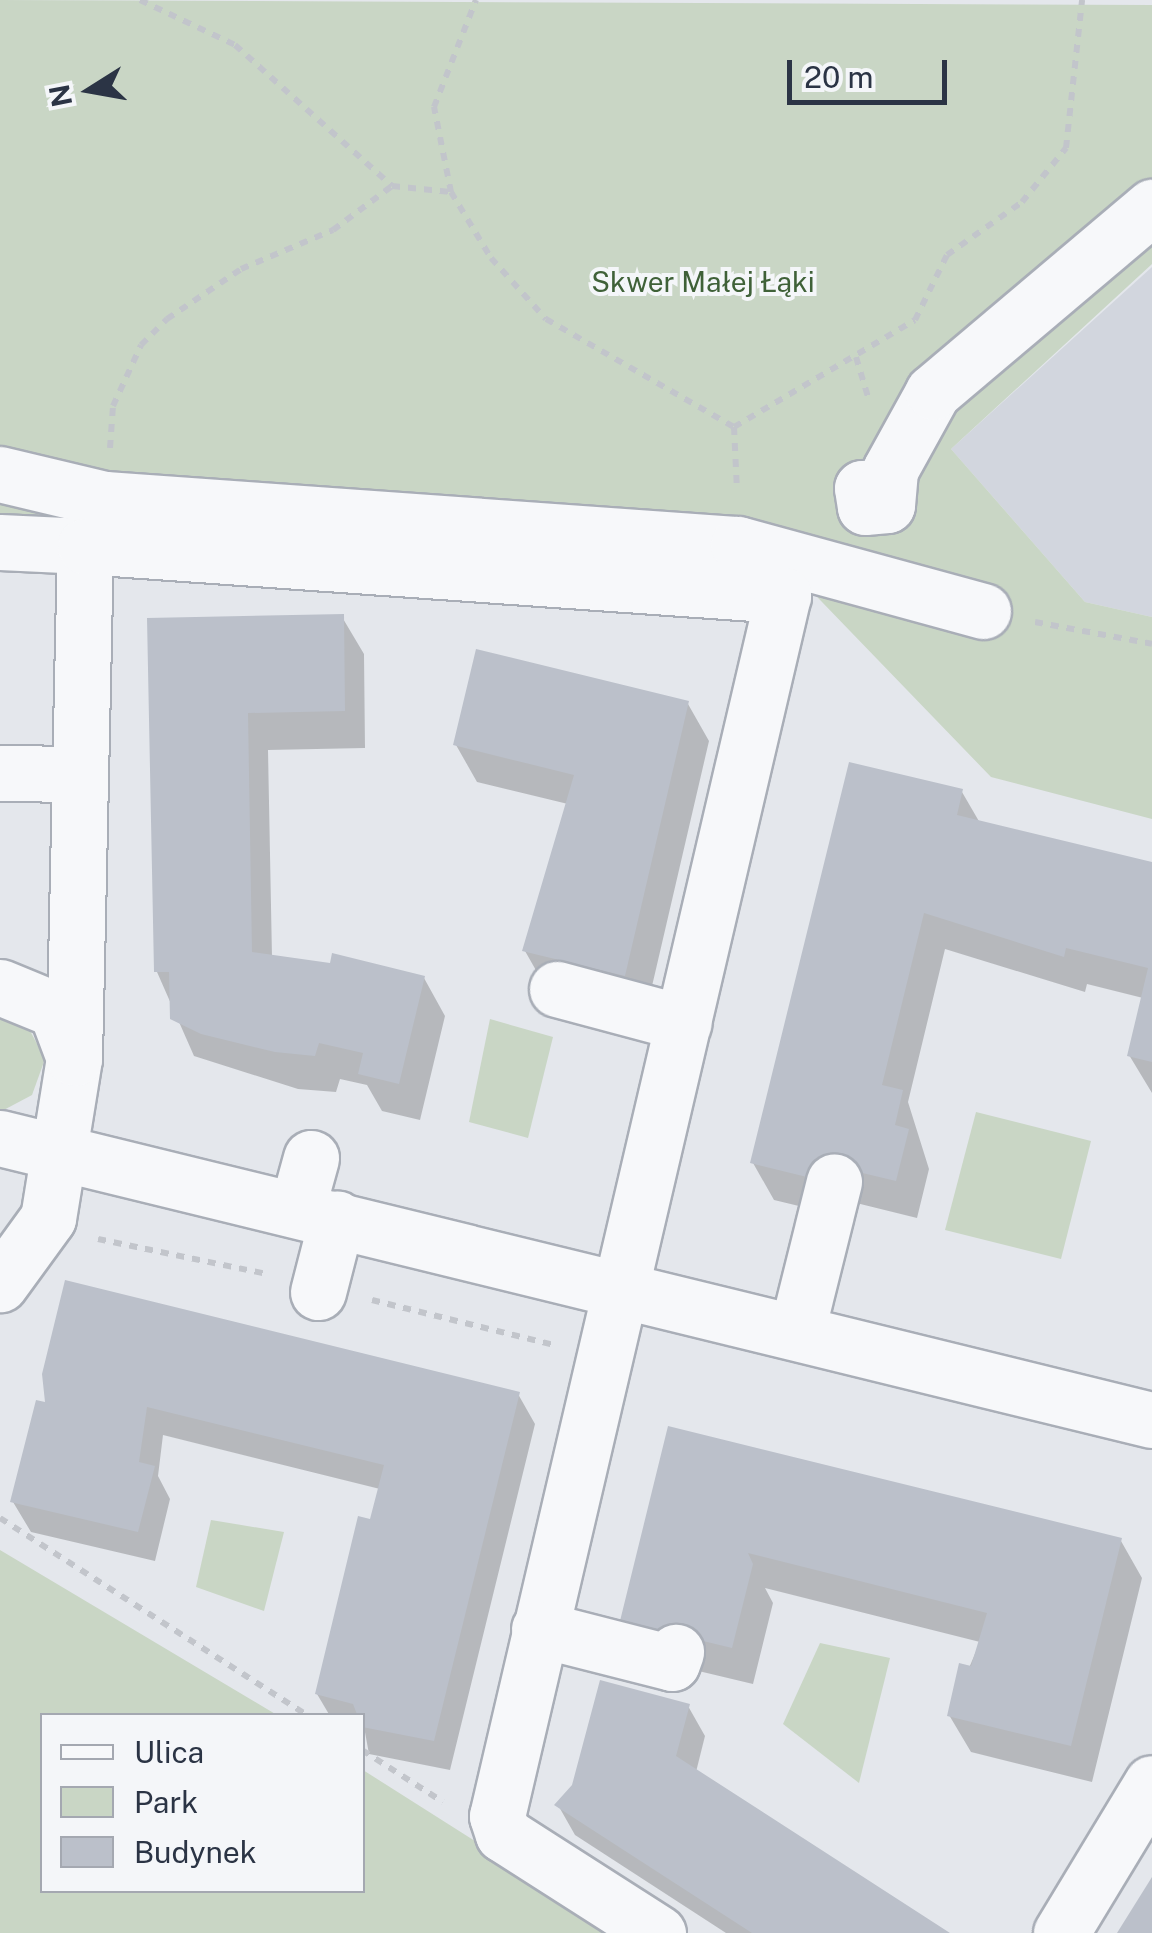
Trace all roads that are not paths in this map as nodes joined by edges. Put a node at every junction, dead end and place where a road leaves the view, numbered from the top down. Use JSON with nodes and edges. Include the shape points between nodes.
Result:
{"nodes":[{"id":1,"x":1152,"y":207,"type":"edge"},
{"id":2,"x":0,"y":474,"type":"edge"},
{"id":3,"x":95,"y":522,"type":"junction"},
{"id":4,"x":0,"y":542,"type":"edge"},
{"id":5,"x":820,"y":566,"type":"junction"},
{"id":6,"x":983,"y":611,"type":"road end"},
{"id":7,"x":0,"y":773,"type":"edge"},
{"id":8,"x":80,"y":774,"type":"junction"},
{"id":9,"x":38,"y":987,"type":"edge"},
{"id":10,"x":557,"y":989,"type":"dead end"},
{"id":11,"x":684,"y":1023,"type":"junction"},
{"id":12,"x":0,"y":1138,"type":"edge"},
{"id":13,"x":57,"y":1151,"type":"junction"},
{"id":14,"x":834,"y":1182,"type":"dead end"},
{"id":15,"x":315,"y":1195,"type":"junction"},
{"id":16,"x":0,"y":1284,"type":"edge"},
{"id":17,"x":316,"y":1288,"type":"road end"},
{"id":18,"x":623,"y":1288,"type":"junction"},
{"id":19,"x":797,"y":1330,"type":"junction"},
{"id":20,"x":1152,"y":1420,"type":"edge"},
{"id":21,"x":539,"y":1629,"type":"junction"},
{"id":22,"x":673,"y":1662,"type":"dead end"},
{"id":23,"x":1152,"y":1783,"type":"edge"},
{"id":24,"x":658,"y":1933,"type":"edge"},
{"id":25,"x":1061,"y":1933,"type":"edge"}],
"edges":[{"from":1,"to":5,"type":"street","via":[[933,392],[876,496]]},
{"from":2,"to":3,"type":"street"},
{"from":3,"to":4,"type":"street"},
{"from":3,"to":5,"type":"street","via":[[738,544]]},
{"from":3,"to":8,"type":"street"},
{"from":3,"to":11,"type":"street","via":[[783,595]]},
{"from":5,"to":6,"type":"street"},
{"from":7,"to":8,"type":"street"},
{"from":8,"to":9,"type":"street"},
{"from":9,"to":13,"type":"street","via":[[56,1010],[74,1058]]},
{"from":10,"to":11,"type":"street"},
{"from":11,"to":18,"type":"street"},
{"from":12,"to":13,"type":"street"},
{"from":13,"to":15,"type":"street"},
{"from":13,"to":16,"type":"street","via":[[48,1218]]},
{"from":14,"to":19,"type":"street"},
{"from":15,"to":17,"type":"street"},
{"from":15,"to":18,"type":"street"},
{"from":18,"to":19,"type":"street"},
{"from":18,"to":21,"type":"street"},
{"from":19,"to":20,"type":"street"},
{"from":21,"to":22,"type":"street"},
{"from":21,"to":24,"type":"street","via":[[498,1797],[503,1834]]},
{"from":23,"to":25,"type":"street"}]}
